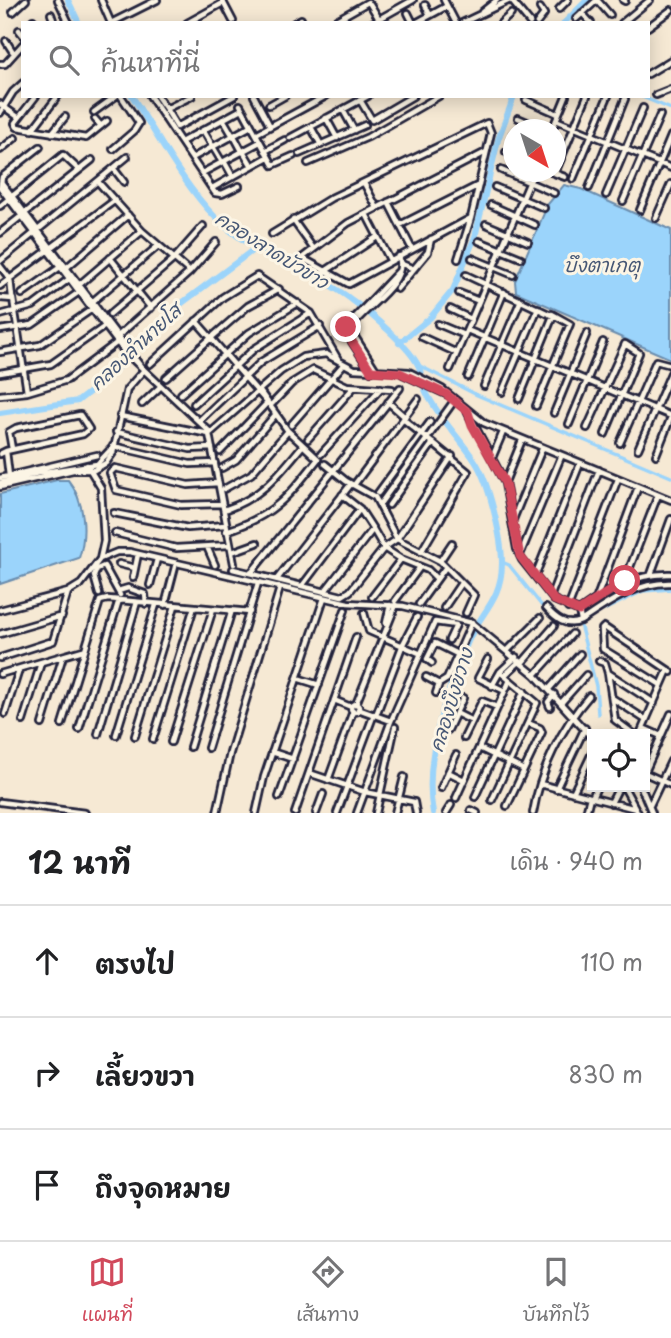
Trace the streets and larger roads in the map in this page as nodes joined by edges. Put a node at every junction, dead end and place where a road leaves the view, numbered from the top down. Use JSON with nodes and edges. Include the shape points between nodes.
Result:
{"nodes":[{"id":1,"x":26,"y":0,"type":"edge"},
{"id":2,"x":58,"y":0,"type":"edge"},
{"id":3,"x":101,"y":0,"type":"edge"},
{"id":4,"x":156,"y":0,"type":"edge"},
{"id":5,"x":413,"y":0,"type":"edge"},
{"id":6,"x":444,"y":0,"type":"edge"},
{"id":7,"x":497,"y":0,"type":"edge"},
{"id":8,"x":511,"y":0,"type":"edge"},
{"id":9,"x":568,"y":0,"type":"edge"},
{"id":10,"x":597,"y":0,"type":"edge"},
{"id":11,"x":650,"y":0,"type":"edge"},
{"id":12,"x":223,"y":2,"type":"edge"},
{"id":13,"x":370,"y":2,"type":"edge"},
{"id":14,"x":425,"y":5,"type":"dead end"},
{"id":15,"x":447,"y":6,"type":"junction"},
{"id":16,"x":540,"y":8,"type":"dead end"},
{"id":17,"x":559,"y":9,"type":"dead end"},
{"id":18,"x":671,"y":10,"type":"edge"},
{"id":19,"x":13,"y":12,"type":"dead end"},
{"id":20,"x":481,"y":12,"type":"junction"},
{"id":21,"x":408,"y":13,"type":"dead end"},
{"id":22,"x":582,"y":13,"type":"junction"},
{"id":23,"x":51,"y":14,"type":"dead end"},
{"id":24,"x":512,"y":14,"type":"dead end"},
{"id":25,"x":430,"y":15,"type":"junction"},
{"id":26,"x":610,"y":15,"type":"dead end"},
{"id":27,"x":301,"y":19,"type":"dead end"},
{"id":28,"x":379,"y":19,"type":"junction"},
{"id":29,"x":576,"y":19,"type":"dead end"},
{"id":30,"x":53,"y":21,"type":"edge"},
{"id":31,"x":68,"y":21,"type":"edge"},
{"id":32,"x":110,"y":21,"type":"edge"},
{"id":33,"x":115,"y":21,"type":"edge"},
{"id":34,"x":190,"y":21,"type":"edge"},
{"id":35,"x":232,"y":21,"type":"edge"},
{"id":36,"x":298,"y":21,"type":"edge"},
{"id":37,"x":335,"y":21,"type":"edge"},
{"id":38,"x":376,"y":21,"type":"edge"},
{"id":39,"x":413,"y":21,"type":"edge"},
{"id":40,"x":418,"y":21,"type":"edge"},
{"id":41,"x":458,"y":21,"type":"edge"},
{"id":42,"x":463,"y":21,"type":"edge"},
{"id":43,"x":503,"y":21,"type":"edge"},
{"id":44,"x":526,"y":21,"type":"edge"},
{"id":45,"x":539,"y":21,"type":"edge"},
{"id":46,"x":589,"y":21,"type":"edge"},
{"id":47,"x":624,"y":21,"type":"edge"},
{"id":48,"x":650,"y":26,"type":"edge"},
{"id":49,"x":6,"y":41,"type":"dead end"},
{"id":50,"x":21,"y":46,"type":"edge"},
{"id":51,"x":13,"y":52,"type":"junction"},
{"id":52,"x":671,"y":60,"type":"edge"},
{"id":53,"x":0,"y":64,"type":"edge"},
{"id":54,"x":650,"y":73,"type":"edge"},
{"id":55,"x":21,"y":85,"type":"edge"},
{"id":56,"x":671,"y":89,"type":"edge"},
{"id":57,"x":656,"y":95,"type":"dead end"},
{"id":58,"x":34,"y":98,"type":"edge"},
{"id":59,"x":56,"y":98,"type":"edge"},
{"id":60,"x":103,"y":98,"type":"edge"},
{"id":61,"x":113,"y":98,"type":"edge"},
{"id":62,"x":122,"y":98,"type":"edge"},
{"id":63,"x":151,"y":98,"type":"edge"},
{"id":64,"x":158,"y":98,"type":"edge"},
{"id":65,"x":188,"y":98,"type":"edge"},
{"id":66,"x":230,"y":98,"type":"edge"},
{"id":67,"x":255,"y":98,"type":"edge"},
{"id":68,"x":322,"y":98,"type":"edge"},
{"id":69,"x":364,"y":98,"type":"edge"},
{"id":70,"x":410,"y":98,"type":"edge"},
{"id":71,"x":436,"y":98,"type":"edge"},
{"id":72,"x":565,"y":98,"type":"edge"},
{"id":73,"x":586,"y":98,"type":"edge"},
{"id":74,"x":607,"y":98,"type":"edge"},
{"id":75,"x":275,"y":99,"type":"edge"},
{"id":76,"x":625,"y":99,"type":"dead end"},
{"id":77,"x":360,"y":100,"type":"junction"},
{"id":78,"x":526,"y":100,"type":"dead end"},
{"id":79,"x":53,"y":102,"type":"junction"},
{"id":80,"x":107,"y":103,"type":"junction"},
{"id":81,"x":2,"y":105,"type":"edge"},
{"id":82,"x":269,"y":105,"type":"dead end"},
{"id":83,"x":60,"y":108,"type":"dead end"},
{"id":84,"x":643,"y":108,"type":"dead end"},
{"id":85,"x":166,"y":109,"type":"junction"},
{"id":86,"x":343,"y":110,"type":"junction"},
{"id":87,"x":94,"y":112,"type":"dead end"},
{"id":88,"x":0,"y":113,"type":"edge"},
{"id":89,"x":660,"y":116,"type":"dead end"},
{"id":90,"x":18,"y":117,"type":"junction"},
{"id":91,"x":65,"y":117,"type":"dead end"},
{"id":92,"x":557,"y":117,"type":"junction"},
{"id":93,"x":326,"y":118,"type":"junction"},
{"id":94,"x":95,"y":119,"type":"dead end"},
{"id":95,"x":223,"y":119,"type":"junction"},
{"id":96,"x":107,"y":121,"type":"dead end"},
{"id":97,"x":365,"y":125,"type":"dead end"},
{"id":98,"x":101,"y":126,"type":"junction"},
{"id":99,"x":251,"y":126,"type":"junction"},
{"id":100,"x":270,"y":126,"type":"junction"},
{"id":101,"x":311,"y":127,"type":"junction"},
{"id":102,"x":574,"y":127,"type":"junction"},
{"id":103,"x":32,"y":130,"type":"junction"},
{"id":104,"x":203,"y":130,"type":"junction"},
{"id":105,"x":354,"y":130,"type":"junction"},
{"id":106,"x":51,"y":133,"type":"junction"},
{"id":107,"x":256,"y":134,"type":"junction"},
{"id":108,"x":591,"y":134,"type":"junction"},
{"id":109,"x":233,"y":136,"type":"junction"},
{"id":110,"x":671,"y":136,"type":"edge"},
{"id":111,"x":15,"y":138,"type":"dead end"},
{"id":112,"x":337,"y":138,"type":"junction"},
{"id":113,"x":183,"y":141,"type":"dead end"},
{"id":114,"x":608,"y":141,"type":"junction"},
{"id":115,"x":260,"y":142,"type":"junction"},
{"id":116,"x":566,"y":144,"type":"edge"},
{"id":117,"x":321,"y":145,"type":"junction"},
{"id":118,"x":40,"y":147,"type":"dead end"},
{"id":119,"x":213,"y":147,"type":"junction"},
{"id":120,"x":113,"y":149,"type":"dead end"},
{"id":121,"x":625,"y":149,"type":"junction"},
{"id":122,"x":0,"y":150,"type":"edge"},
{"id":123,"x":243,"y":151,"type":"junction"},
{"id":124,"x":265,"y":151,"type":"junction"},
{"id":125,"x":486,"y":152,"type":"junction"},
{"id":126,"x":643,"y":156,"type":"junction"},
{"id":127,"x":127,"y":157,"type":"dead end"},
{"id":128,"x":194,"y":157,"type":"dead end"},
{"id":129,"x":268,"y":157,"type":"junction"},
{"id":130,"x":92,"y":160,"type":"dead end"},
{"id":131,"x":223,"y":162,"type":"junction"},
{"id":132,"x":308,"y":163,"type":"dead end"},
{"id":133,"x":660,"y":163,"type":"junction"},
{"id":134,"x":252,"y":166,"type":"junction"},
{"id":135,"x":671,"y":168,"type":"edge"},
{"id":136,"x":114,"y":169,"type":"junction"},
{"id":137,"x":79,"y":170,"type":"junction"},
{"id":138,"x":204,"y":172,"type":"dead end"},
{"id":139,"x":233,"y":177,"type":"junction"},
{"id":140,"x":573,"y":179,"type":"dead end"},
{"id":141,"x":1,"y":181,"type":"edge"},
{"id":142,"x":124,"y":182,"type":"dead end"},
{"id":143,"x":530,"y":182,"type":"joint"},
{"id":144,"x":99,"y":183,"type":"junction"},
{"id":145,"x":364,"y":183,"type":"junction"},
{"id":146,"x":479,"y":184,"type":"junction"},
{"id":147,"x":671,"y":184,"type":"edge"},
{"id":148,"x":239,"y":186,"type":"dead end"},
{"id":149,"x":214,"y":187,"type":"dead end"},
{"id":150,"x":495,"y":187,"type":"dead end"},
{"id":151,"x":589,"y":188,"type":"dead end"},
{"id":152,"x":554,"y":193,"type":"dead end"},
{"id":153,"x":606,"y":195,"type":"dead end"},
{"id":154,"x":11,"y":198,"type":"junction"},
{"id":155,"x":523,"y":199,"type":"junction"},
{"id":156,"x":114,"y":201,"type":"junction"},
{"id":157,"x":623,"y":201,"type":"dead end"},
{"id":158,"x":388,"y":202,"type":"junction"},
{"id":159,"x":491,"y":205,"type":"dead end"},
{"id":160,"x":0,"y":206,"type":"edge"},
{"id":161,"x":377,"y":208,"type":"junction"},
{"id":162,"x":544,"y":208,"type":"dead end"},
{"id":163,"x":640,"y":210,"type":"dead end"},
{"id":164,"x":366,"y":214,"type":"junction"},
{"id":165,"x":24,"y":215,"type":"junction"},
{"id":166,"x":128,"y":215,"type":"junction"},
{"id":167,"x":515,"y":216,"type":"junction"},
{"id":168,"x":471,"y":218,"type":"junction"},
{"id":169,"x":656,"y":218,"type":"dead end"},
{"id":170,"x":293,"y":220,"type":"junction"},
{"id":171,"x":486,"y":224,"type":"dead end"},
{"id":172,"x":535,"y":225,"type":"dead end"},
{"id":173,"x":203,"y":226,"type":"dead end"},
{"id":174,"x":400,"y":226,"type":"junction"},
{"id":175,"x":142,"y":231,"type":"junction"},
{"id":176,"x":0,"y":233,"type":"edge"},
{"id":177,"x":38,"y":233,"type":"junction"},
{"id":178,"x":508,"y":233,"type":"junction"},
{"id":179,"x":272,"y":234,"type":"dead end"},
{"id":180,"x":377,"y":237,"type":"junction"},
{"id":181,"x":430,"y":239,"type":"junction"},
{"id":182,"x":480,"y":241,"type":"dead end"},
{"id":183,"x":216,"y":242,"type":"dead end"},
{"id":184,"x":528,"y":242,"type":"dead end"},
{"id":185,"x":158,"y":246,"type":"junction"},
{"id":186,"x":313,"y":247,"type":"junction"},
{"id":187,"x":412,"y":249,"type":"junction"},
{"id":188,"x":500,"y":249,"type":"junction"},
{"id":189,"x":50,"y":250,"type":"junction"},
{"id":190,"x":399,"y":256,"type":"junction"},
{"id":191,"x":110,"y":258,"type":"junction"},
{"id":192,"x":472,"y":258,"type":"dead end"},
{"id":193,"x":521,"y":258,"type":"dead end"},
{"id":194,"x":174,"y":259,"type":"junction"},
{"id":195,"x":458,"y":259,"type":"dead end"},
{"id":196,"x":390,"y":260,"type":"junction"},
{"id":197,"x":0,"y":264,"type":"edge"},
{"id":198,"x":402,"y":266,"type":"junction"},
{"id":199,"x":64,"y":267,"type":"junction"},
{"id":200,"x":493,"y":267,"type":"junction"},
{"id":201,"x":414,"y":270,"type":"junction"},
{"id":202,"x":190,"y":272,"type":"junction"},
{"id":203,"x":324,"y":272,"type":"junction"},
{"id":204,"x":123,"y":275,"type":"junction"},
{"id":205,"x":466,"y":275,"type":"dead end"},
{"id":206,"x":513,"y":275,"type":"dead end"},
{"id":207,"x":10,"y":279,"type":"junction"},
{"id":208,"x":76,"y":283,"type":"junction"},
{"id":209,"x":486,"y":284,"type":"junction"},
{"id":210,"x":0,"y":286,"type":"edge"},
{"id":211,"x":279,"y":289,"type":"junction"},
{"id":212,"x":397,"y":289,"type":"dead end"},
{"id":213,"x":136,"y":291,"type":"junction"},
{"id":214,"x":504,"y":292,"type":"junction"},
{"id":215,"x":459,"y":293,"type":"dead end"},
{"id":216,"x":22,"y":294,"type":"dead end"},
{"id":217,"x":12,"y":297,"type":"junction"},
{"id":218,"x":0,"y":298,"type":"edge"},
{"id":219,"x":521,"y":300,"type":"junction"},
{"id":220,"x":479,"y":301,"type":"junction"},
{"id":221,"x":298,"y":303,"type":"junction"},
{"id":222,"x":93,"y":306,"type":"junction"},
{"id":223,"x":538,"y":307,"type":"junction"},
{"id":224,"x":151,"y":308,"type":"junction"},
{"id":225,"x":450,"y":309,"type":"dead end"},
{"id":226,"x":15,"y":312,"type":"junction"},
{"id":227,"x":311,"y":313,"type":"junction"},
{"id":228,"x":110,"y":314,"type":"dead end"},
{"id":229,"x":552,"y":314,"type":"junction"},
{"id":230,"x":0,"y":315,"type":"edge"},
{"id":231,"x":471,"y":318,"type":"junction"},
{"id":232,"x":196,"y":321,"type":"junction"},
{"id":233,"x":107,"y":324,"type":"junction"},
{"id":234,"x":438,"y":324,"type":"dead end"},
{"id":235,"x":320,"y":326,"type":"junction"},
{"id":236,"x":18,"y":328,"type":"junction"},
{"id":237,"x":0,"y":330,"type":"edge"},
{"id":238,"x":466,"y":333,"type":"junction"},
{"id":239,"x":587,"y":333,"type":"dead end"},
{"id":240,"x":422,"y":337,"type":"dead end"},
{"id":241,"x":485,"y":337,"type":"junction"},
{"id":242,"x":211,"y":338,"type":"junction"},
{"id":243,"x":119,"y":339,"type":"junction"},
{"id":244,"x":328,"y":341,"type":"junction"},
{"id":245,"x":603,"y":342,"type":"dead end"},
{"id":246,"x":502,"y":345,"type":"junction"},
{"id":247,"x":22,"y":349,"type":"junction"},
{"id":248,"x":0,"y":352,"type":"edge"},
{"id":249,"x":519,"y":352,"type":"junction"},
{"id":250,"x":457,"y":353,"type":"junction"},
{"id":251,"x":225,"y":354,"type":"junction"},
{"id":252,"x":326,"y":354,"type":"junction"},
{"id":253,"x":536,"y":359,"type":"junction"},
{"id":254,"x":341,"y":363,"type":"junction"},
{"id":255,"x":150,"y":364,"type":"dead end"},
{"id":256,"x":671,"y":365,"type":"edge"},
{"id":257,"x":235,"y":366,"type":"junction"},
{"id":258,"x":553,"y":366,"type":"junction"},
{"id":259,"x":143,"y":369,"type":"junction"},
{"id":260,"x":450,"y":369,"type":"dead end"},
{"id":261,"x":25,"y":370,"type":"junction"},
{"id":262,"x":374,"y":371,"type":"junction"},
{"id":263,"x":0,"y":373,"type":"edge"},
{"id":264,"x":570,"y":373,"type":"junction"},
{"id":265,"x":671,"y":373,"type":"edge"},
{"id":266,"x":244,"y":377,"type":"junction"},
{"id":267,"x":468,"y":377,"type":"dead end"},
{"id":268,"x":166,"y":378,"type":"dead end"},
{"id":269,"x":331,"y":378,"type":"junction"},
{"id":270,"x":587,"y":380,"type":"junction"},
{"id":271,"x":161,"y":386,"type":"junction"},
{"id":272,"x":354,"y":386,"type":"junction"},
{"id":273,"x":484,"y":386,"type":"dead end"},
{"id":274,"x":604,"y":387,"type":"junction"},
{"id":275,"x":381,"y":388,"type":"junction"},
{"id":276,"x":400,"y":388,"type":"dead end"},
{"id":277,"x":392,"y":389,"type":"dead end"},
{"id":278,"x":257,"y":391,"type":"junction"},
{"id":279,"x":27,"y":392,"type":"junction"},
{"id":280,"x":502,"y":392,"type":"dead end"},
{"id":281,"x":181,"y":394,"type":"dead end"},
{"id":282,"x":0,"y":395,"type":"edge"},
{"id":283,"x":621,"y":395,"type":"junction"},
{"id":284,"x":418,"y":399,"type":"dead end"},
{"id":285,"x":519,"y":399,"type":"dead end"},
{"id":286,"x":454,"y":401,"type":"junction"},
{"id":287,"x":268,"y":402,"type":"junction"},
{"id":288,"x":388,"y":402,"type":"junction"},
{"id":289,"x":638,"y":402,"type":"junction"},
{"id":290,"x":142,"y":404,"type":"dead end"},
{"id":291,"x":194,"y":404,"type":"dead end"},
{"id":292,"x":536,"y":406,"type":"dead end"},
{"id":293,"x":655,"y":410,"type":"junction"},
{"id":294,"x":468,"y":412,"type":"junction"},
{"id":295,"x":554,"y":413,"type":"dead end"},
{"id":296,"x":276,"y":414,"type":"junction"},
{"id":297,"x":120,"y":416,"type":"junction"},
{"id":298,"x":671,"y":416,"type":"edge"},
{"id":299,"x":404,"y":418,"type":"junction"},
{"id":300,"x":201,"y":419,"type":"dead end"},
{"id":301,"x":430,"y":422,"type":"dead end"},
{"id":302,"x":484,"y":423,"type":"junction"},
{"id":303,"x":569,"y":424,"type":"dead end"},
{"id":304,"x":291,"y":425,"type":"dead end"},
{"id":305,"x":587,"y":428,"type":"dead end"},
{"id":306,"x":288,"y":431,"type":"junction"},
{"id":307,"x":116,"y":432,"type":"junction"},
{"id":308,"x":503,"y":432,"type":"junction"},
{"id":309,"x":210,"y":433,"type":"junction"},
{"id":310,"x":421,"y":434,"type":"junction"},
{"id":311,"x":605,"y":434,"type":"dead end"},
{"id":312,"x":478,"y":436,"type":"junction"},
{"id":313,"x":308,"y":439,"type":"dead end"},
{"id":314,"x":427,"y":439,"type":"junction"},
{"id":315,"x":522,"y":440,"type":"junction"},
{"id":316,"x":433,"y":443,"type":"junction"},
{"id":317,"x":620,"y":443,"type":"dead end"},
{"id":318,"x":114,"y":445,"type":"junction"},
{"id":319,"x":303,"y":445,"type":"junction"},
{"id":320,"x":212,"y":448,"type":"junction"},
{"id":321,"x":12,"y":449,"type":"junction"},
{"id":322,"x":542,"y":449,"type":"junction"},
{"id":323,"x":638,"y":449,"type":"dead end"},
{"id":324,"x":3,"y":452,"type":"edge"},
{"id":325,"x":220,"y":452,"type":"dead end"},
{"id":326,"x":321,"y":454,"type":"dead end"},
{"id":327,"x":656,"y":454,"type":"dead end"},
{"id":328,"x":97,"y":455,"type":"dead end"},
{"id":329,"x":452,"y":456,"type":"junction"},
{"id":330,"x":561,"y":457,"type":"junction"},
{"id":331,"x":491,"y":459,"type":"junction"},
{"id":332,"x":215,"y":463,"type":"junction"},
{"id":333,"x":325,"y":464,"type":"dead end"},
{"id":334,"x":580,"y":464,"type":"junction"},
{"id":335,"x":88,"y":468,"type":"junction"},
{"id":336,"x":222,"y":468,"type":"dead end"},
{"id":337,"x":599,"y":470,"type":"junction"},
{"id":338,"x":332,"y":471,"type":"junction"},
{"id":339,"x":395,"y":472,"type":"junction"},
{"id":340,"x":401,"y":476,"type":"junction"},
{"id":341,"x":0,"y":478,"type":"edge"},
{"id":342,"x":618,"y":479,"type":"junction"},
{"id":343,"x":10,"y":480,"type":"junction"},
{"id":344,"x":407,"y":480,"type":"junction"},
{"id":345,"x":218,"y":483,"type":"junction"},
{"id":346,"x":505,"y":483,"type":"junction"},
{"id":347,"x":353,"y":484,"type":"junction"},
{"id":348,"x":0,"y":485,"type":"edge"},
{"id":349,"x":638,"y":487,"type":"junction"},
{"id":350,"x":224,"y":489,"type":"dead end"},
{"id":351,"x":378,"y":493,"type":"dead end"},
{"id":352,"x":342,"y":495,"type":"junction"},
{"id":353,"x":658,"y":495,"type":"junction"},
{"id":354,"x":671,"y":500,"type":"edge"},
{"id":355,"x":221,"y":504,"type":"junction"},
{"id":356,"x":380,"y":504,"type":"junction"},
{"id":357,"x":388,"y":505,"type":"dead end"},
{"id":358,"x":227,"y":509,"type":"dead end"},
{"id":359,"x":360,"y":509,"type":"junction"},
{"id":360,"x":114,"y":513,"type":"dead end"},
{"id":361,"x":671,"y":519,"type":"edge"},
{"id":362,"x":512,"y":523,"type":"junction"},
{"id":363,"x":225,"y":528,"type":"junction"},
{"id":364,"x":373,"y":528,"type":"junction"},
{"id":365,"x":115,"y":533,"type":"dead end"},
{"id":366,"x":397,"y":539,"type":"junction"},
{"id":367,"x":257,"y":543,"type":"dead end"},
{"id":368,"x":452,"y":543,"type":"dead end"},
{"id":369,"x":230,"y":545,"type":"junction"},
{"id":370,"x":384,"y":548,"type":"junction"},
{"id":371,"x":208,"y":549,"type":"junction"},
{"id":372,"x":232,"y":552,"type":"junction"},
{"id":373,"x":421,"y":552,"type":"junction"},
{"id":374,"x":138,"y":554,"type":"junction"},
{"id":375,"x":520,"y":556,"type":"junction"},
{"id":376,"x":100,"y":558,"type":"junction"},
{"id":377,"x":157,"y":559,"type":"junction"},
{"id":378,"x":401,"y":559,"type":"junction"},
{"id":379,"x":176,"y":562,"type":"junction"},
{"id":380,"x":440,"y":562,"type":"junction"},
{"id":381,"x":119,"y":564,"type":"dead end"},
{"id":382,"x":215,"y":565,"type":"dead end"},
{"id":383,"x":228,"y":565,"type":"dead end"},
{"id":384,"x":234,"y":565,"type":"junction"},
{"id":385,"x":420,"y":567,"type":"junction"},
{"id":386,"x":135,"y":568,"type":"junction"},
{"id":387,"x":445,"y":568,"type":"junction"},
{"id":388,"x":251,"y":573,"type":"junction"},
{"id":389,"x":651,"y":574,"type":"junction"},
{"id":390,"x":671,"y":574,"type":"edge"},
{"id":391,"x":535,"y":577,"type":"junction"},
{"id":392,"x":133,"y":578,"type":"dead end"},
{"id":393,"x":277,"y":579,"type":"junction"},
{"id":394,"x":437,"y":579,"type":"junction"},
{"id":395,"x":625,"y":581,"type":"junction"},
{"id":396,"x":258,"y":583,"type":"junction"},
{"id":397,"x":461,"y":583,"type":"junction"},
{"id":398,"x":671,"y":583,"type":"edge"},
{"id":399,"x":150,"y":585,"type":"dead end"},
{"id":400,"x":302,"y":586,"type":"junction"},
{"id":401,"x":280,"y":589,"type":"junction"},
{"id":402,"x":68,"y":592,"type":"junction"},
{"id":403,"x":99,"y":594,"type":"dead end"},
{"id":404,"x":324,"y":594,"type":"junction"},
{"id":405,"x":119,"y":595,"type":"junction"},
{"id":406,"x":550,"y":596,"type":"junction"},
{"id":407,"x":372,"y":597,"type":"dead end"},
{"id":408,"x":596,"y":598,"type":"junction"},
{"id":409,"x":137,"y":602,"type":"junction"},
{"id":410,"x":146,"y":604,"type":"junction"},
{"id":411,"x":394,"y":604,"type":"junction"},
{"id":412,"x":419,"y":604,"type":"dead end"},
{"id":413,"x":156,"y":605,"type":"junction"},
{"id":414,"x":165,"y":605,"type":"junction"},
{"id":415,"x":175,"y":606,"type":"junction"},
{"id":416,"x":194,"y":607,"type":"junction"},
{"id":417,"x":444,"y":608,"type":"dead end"},
{"id":418,"x":546,"y":608,"type":"dead end"},
{"id":419,"x":568,"y":608,"type":"junction"},
{"id":420,"x":213,"y":609,"type":"junction"},
{"id":421,"x":0,"y":610,"type":"edge"},
{"id":422,"x":232,"y":610,"type":"junction"},
{"id":423,"x":345,"y":610,"type":"dead end"},
{"id":424,"x":579,"y":611,"type":"junction"},
{"id":425,"x":250,"y":612,"type":"junction"},
{"id":426,"x":364,"y":613,"type":"dead end"},
{"id":427,"x":466,"y":613,"type":"dead end"},
{"id":428,"x":62,"y":616,"type":"junction"},
{"id":429,"x":417,"y":617,"type":"dead end"},
{"id":430,"x":540,"y":618,"type":"dead end"},
{"id":431,"x":581,"y":621,"type":"junction"},
{"id":432,"x":472,"y":623,"type":"junction"},
{"id":433,"x":554,"y":626,"type":"dead end"},
{"id":434,"x":0,"y":634,"type":"edge"},
{"id":435,"x":572,"y":634,"type":"dead end"},
{"id":436,"x":381,"y":636,"type":"junction"},
{"id":437,"x":356,"y":637,"type":"dead end"},
{"id":438,"x":449,"y":640,"type":"dead end"},
{"id":439,"x":403,"y":644,"type":"junction"},
{"id":440,"x":84,"y":650,"type":"junction"},
{"id":441,"x":508,"y":650,"type":"junction"},
{"id":442,"x":419,"y":653,"type":"junction"},
{"id":443,"x":454,"y":653,"type":"junction"},
{"id":444,"x":580,"y":654,"type":"dead end"},
{"id":445,"x":63,"y":656,"type":"junction"},
{"id":446,"x":0,"y":658,"type":"edge"},
{"id":447,"x":488,"y":659,"type":"dead end"},
{"id":448,"x":519,"y":660,"type":"junction"},
{"id":449,"x":599,"y":661,"type":"dead end"},
{"id":450,"x":41,"y":662,"type":"junction"},
{"id":451,"x":432,"y":663,"type":"dead end"},
{"id":452,"x":19,"y":669,"type":"junction"},
{"id":453,"x":670,"y":671,"type":"edge"},
{"id":454,"x":608,"y":673,"type":"junction"},
{"id":455,"x":0,"y":674,"type":"edge"},
{"id":456,"x":502,"y":674,"type":"junction"},
{"id":457,"x":535,"y":675,"type":"junction"},
{"id":458,"x":586,"y":675,"type":"dead end"},
{"id":459,"x":426,"y":677,"type":"dead end"},
{"id":460,"x":297,"y":678,"type":"junction"},
{"id":461,"x":510,"y":680,"type":"junction"},
{"id":462,"x":439,"y":684,"type":"junction"},
{"id":463,"x":319,"y":685,"type":"junction"},
{"id":464,"x":661,"y":685,"type":"junction"},
{"id":465,"x":492,"y":686,"type":"junction"},
{"id":466,"x":549,"y":688,"type":"junction"},
{"id":467,"x":505,"y":691,"type":"junction"},
{"id":468,"x":524,"y":691,"type":"junction"},
{"id":469,"x":436,"y":693,"type":"dead end"},
{"id":470,"x":554,"y":694,"type":"junction"},
{"id":471,"x":589,"y":696,"type":"dead end"},
{"id":472,"x":463,"y":698,"type":"dead end"},
{"id":473,"x":612,"y":698,"type":"junction"},
{"id":474,"x":334,"y":700,"type":"junction"},
{"id":475,"x":562,"y":702,"type":"junction"},
{"id":476,"x":654,"y":703,"type":"junction"},
{"id":477,"x":497,"y":707,"type":"junction"},
{"id":478,"x":550,"y":707,"type":"dead end"},
{"id":479,"x":355,"y":708,"type":"junction"},
{"id":480,"x":456,"y":713,"type":"junction"},
{"id":481,"x":5,"y":714,"type":"dead end"},
{"id":482,"x":573,"y":714,"type":"junction"},
{"id":483,"x":671,"y":714,"type":"edge"},
{"id":484,"x":375,"y":715,"type":"junction"},
{"id":485,"x":646,"y":720,"type":"junction"},
{"id":486,"x":23,"y":721,"type":"dead end"},
{"id":487,"x":391,"y":721,"type":"junction"},
{"id":488,"x":472,"y":721,"type":"junction"},
{"id":489,"x":528,"y":723,"type":"junction"},
{"id":490,"x":42,"y":724,"type":"dead end"},
{"id":491,"x":62,"y":724,"type":"dead end"},
{"id":492,"x":395,"y":727,"type":"dead end"},
{"id":493,"x":584,"y":728,"type":"junction"},
{"id":494,"x":643,"y":728,"type":"joint"},
{"id":495,"x":626,"y":729,"type":"edge"},
{"id":496,"x":79,"y":730,"type":"dead end"},
{"id":497,"x":448,"y":730,"type":"dead end"},
{"id":498,"x":587,"y":732,"type":"edge"},
{"id":499,"x":98,"y":734,"type":"dead end"},
{"id":500,"x":116,"y":736,"type":"dead end"},
{"id":501,"x":135,"y":736,"type":"dead end"},
{"id":502,"x":661,"y":736,"type":"junction"},
{"id":503,"x":464,"y":738,"type":"dead end"},
{"id":504,"x":153,"y":739,"type":"dead end"},
{"id":505,"x":171,"y":742,"type":"dead end"},
{"id":506,"x":382,"y":744,"type":"junction"},
{"id":507,"x":391,"y":745,"type":"junction"},
{"id":508,"x":190,"y":747,"type":"dead end"},
{"id":509,"x":208,"y":748,"type":"dead end"},
{"id":510,"x":479,"y":748,"type":"junction"},
{"id":511,"x":272,"y":752,"type":"junction"},
{"id":512,"x":456,"y":755,"type":"dead end"},
{"id":513,"x":494,"y":756,"type":"junction"},
{"id":514,"x":293,"y":759,"type":"junction"},
{"id":515,"x":650,"y":761,"type":"edge"},
{"id":516,"x":671,"y":761,"type":"edge"},
{"id":517,"x":509,"y":763,"type":"junction"},
{"id":518,"x":587,"y":764,"type":"edge"},
{"id":519,"x":524,"y":770,"type":"junction"},
{"id":520,"x":448,"y":772,"type":"junction"},
{"id":521,"x":308,"y":773,"type":"junction"},
{"id":522,"x":650,"y":775,"type":"edge"},
{"id":523,"x":404,"y":777,"type":"dead end"},
{"id":524,"x":328,"y":780,"type":"junction"},
{"id":525,"x":464,"y":780,"type":"junction"},
{"id":526,"x":662,"y":781,"type":"junction"},
{"id":527,"x":540,"y":784,"type":"junction"},
{"id":528,"x":671,"y":785,"type":"edge"},
{"id":529,"x":346,"y":787,"type":"junction"},
{"id":530,"x":441,"y":788,"type":"dead end"},
{"id":531,"x":556,"y":789,"type":"junction"},
{"id":532,"x":365,"y":792,"type":"junction"},
{"id":533,"x":594,"y":792,"type":"edge"},
{"id":534,"x":619,"y":792,"type":"edge"},
{"id":535,"x":625,"y":792,"type":"edge"},
{"id":536,"x":644,"y":792,"type":"edge"},
{"id":537,"x":573,"y":793,"type":"junction"},
{"id":538,"x":323,"y":794,"type":"dead end"},
{"id":539,"x":380,"y":795,"type":"junction"},
{"id":540,"x":279,"y":797,"type":"dead end"},
{"id":541,"x":475,"y":797,"type":"dead end"},
{"id":542,"x":456,"y":798,"type":"dead end"},
{"id":543,"x":591,"y":798,"type":"junction"},
{"id":544,"x":398,"y":799,"type":"junction"},
{"id":545,"x":492,"y":800,"type":"dead end"},
{"id":546,"x":0,"y":802,"type":"edge"},
{"id":547,"x":611,"y":803,"type":"junction"},
{"id":548,"x":650,"y":804,"type":"junction"},
{"id":549,"x":451,"y":805,"type":"dead end"},
{"id":550,"x":507,"y":806,"type":"dead end"},
{"id":551,"x":48,"y":810,"type":"edge"},
{"id":552,"x":471,"y":810,"type":"dead end"},
{"id":553,"x":637,"y":811,"type":"edge"},
{"id":554,"x":85,"y":813,"type":"edge"},
{"id":555,"x":217,"y":813,"type":"edge"},
{"id":556,"x":256,"y":813,"type":"edge"},
{"id":557,"x":295,"y":813,"type":"edge"},
{"id":558,"x":316,"y":813,"type":"edge"},
{"id":559,"x":337,"y":813,"type":"edge"},
{"id":560,"x":357,"y":813,"type":"edge"},
{"id":561,"x":376,"y":813,"type":"edge"},
{"id":562,"x":395,"y":813,"type":"edge"},
{"id":563,"x":416,"y":813,"type":"edge"},
{"id":564,"x":446,"y":813,"type":"edge"},
{"id":565,"x":477,"y":813,"type":"edge"},
{"id":566,"x":533,"y":813,"type":"edge"},
{"id":567,"x":586,"y":813,"type":"edge"},
{"id":568,"x":653,"y":813,"type":"edge"}],
"edges":[{"from":1,"to":19,"type":"street"},
{"from":2,"to":31,"type":"street"},
{"from":3,"to":32,"type":"street"},
{"from":4,"to":33,"type":"street"},
{"from":5,"to":28,"type":"street"},
{"from":6,"to":15,"type":"street"},
{"from":7,"to":20,"type":"street"},
{"from":8,"to":20,"type":"street"},
{"from":8,"to":44,"type":"street"},
{"from":9,"to":17,"type":"street"},
{"from":10,"to":22,"type":"street"},
{"from":10,"to":26,"type":"street"},
{"from":11,"to":47,"type":"street"},
{"from":12,"to":34,"type":"street"},
{"from":12,"to":35,"type":"street"},
{"from":13,"to":28,"type":"street"},
{"from":13,"to":37,"type":"street"},
{"from":14,"to":25,"type":"street"},
{"from":15,"to":25,"type":"street"},
{"from":15,"to":41,"type":"street"},
{"from":16,"to":45,"type":"street","via":[[544,15]]},
{"from":18,"to":48,"type":"street"},
{"from":20,"to":42,"type":"street"},
{"from":21,"to":39,"type":"street"},
{"from":22,"to":29,"type":"street"},
{"from":22,"to":46,"type":"street"},
{"from":23,"to":30,"type":"street"},
{"from":24,"to":43,"type":"street"},
{"from":25,"to":40,"type":"street"},
{"from":27,"to":36,"type":"street"},
{"from":28,"to":38,"type":"street"},
{"from":49,"to":51,"type":"street"},
{"from":50,"to":51,"type":"street"},
{"from":51,"to":53,"type":"street"},
{"from":52,"to":54,"type":"street"},
{"from":55,"to":81,"type":"street"},
{"from":56,"to":57,"type":"street"},
{"from":58,"to":90,"type":"street"},
{"from":59,"to":79,"type":"street"},
{"from":60,"to":80,"type":"street"},
{"from":61,"to":80,"type":"street"},
{"from":62,"to":120,"type":"street","via":[[139,123]]},
{"from":63,"to":148,"type":"street","via":[[215,192],[222,194]]},
{"from":64,"to":85,"type":"street"},
{"from":65,"to":85,"type":"street"},
{"from":66,"to":85,"type":"street","via":[[177,127]]},
{"from":67,"to":100,"type":"street"},
{"from":68,"to":100,"type":"street"},
{"from":69,"to":77,"type":"street"},
{"from":70,"to":77,"type":"street","via":[[372,120]]},
{"from":71,"to":132,"type":"street","via":[[369,137]]},
{"from":72,"to":92,"type":"street"},
{"from":73,"to":102,"type":"street"},
{"from":74,"to":108,"type":"street"},
{"from":75,"to":82,"type":"street"},
{"from":76,"to":114,"type":"street"},
{"from":77,"to":86,"type":"street"},
{"from":78,"to":92,"type":"street"},
{"from":79,"to":83,"type":"street"},
{"from":79,"to":103,"type":"street"},
{"from":80,"to":87,"type":"street"},
{"from":81,"to":88,"type":"street"},
{"from":81,"to":90,"type":"street"},
{"from":84,"to":121,"type":"street"},
{"from":86,"to":93,"type":"street"},
{"from":86,"to":105,"type":"street"},
{"from":89,"to":126,"type":"street"},
{"from":90,"to":103,"type":"street","via":[[16,125]]},
{"from":91,"to":106,"type":"street"},
{"from":92,"to":102,"type":"street"},
{"from":93,"to":101,"type":"street"},
{"from":93,"to":112,"type":"street"},
{"from":94,"to":98,"type":"street"},
{"from":95,"to":99,"type":"street","via":[[241,107]]},
{"from":95,"to":104,"type":"street"},
{"from":95,"to":109,"type":"street"},
{"from":96,"to":98,"type":"street"},
{"from":97,"to":105,"type":"street"},
{"from":98,"to":106,"type":"street","via":[[88,138]]},
{"from":99,"to":107,"type":"street"},
{"from":99,"to":109,"type":"street"},
{"from":100,"to":107,"type":"street"},
{"from":101,"to":117,"type":"street"},
{"from":101,"to":124,"type":"street"},
{"from":102,"to":108,"type":"street"},
{"from":102,"to":116,"type":"street"},
{"from":103,"to":106,"type":"street"},
{"from":104,"to":113,"type":"street"},
{"from":104,"to":119,"type":"street"},
{"from":105,"to":112,"type":"street"},
{"from":107,"to":115,"type":"street"},
{"from":108,"to":114,"type":"street"},
{"from":108,"to":140,"type":"street"},
{"from":109,"to":119,"type":"street"},
{"from":109,"to":123,"type":"street"},
{"from":110,"to":133,"type":"street"},
{"from":111,"to":122,"type":"street"},
{"from":112,"to":117,"type":"street"},
{"from":114,"to":121,"type":"street"},
{"from":114,"to":151,"type":"street"},
{"from":115,"to":123,"type":"street"},
{"from":115,"to":124,"type":"street"},
{"from":117,"to":129,"type":"street","via":[[274,166]]},
{"from":118,"to":141,"type":"street"},
{"from":119,"to":128,"type":"street"},
{"from":119,"to":131,"type":"street"},
{"from":121,"to":126,"type":"street"},
{"from":121,"to":153,"type":"street"},
{"from":123,"to":131,"type":"street"},
{"from":123,"to":134,"type":"street"},
{"from":124,"to":129,"type":"street"},
{"from":125,"to":145,"type":"street","via":[[491,134],[487,122]]},
{"from":125,"to":146,"type":"street"},
{"from":125,"to":158,"type":"street"},
{"from":126,"to":133,"type":"street"},
{"from":126,"to":157,"type":"street"},
{"from":127,"to":136,"type":"street"},
{"from":129,"to":134,"type":"street"},
{"from":130,"to":137,"type":"street"},
{"from":131,"to":138,"type":"street"},
{"from":131,"to":139,"type":"street"},
{"from":133,"to":135,"type":"street"},
{"from":133,"to":163,"type":"street"},
{"from":134,"to":139,"type":"street"},
{"from":136,"to":142,"type":"street"},
{"from":136,"to":144,"type":"street"},
{"from":137,"to":154,"type":"street","via":[[63,155]]},
{"from":137,"to":165,"type":"street"},
{"from":139,"to":149,"type":"street"},
{"from":141,"to":154,"type":"street"},
{"from":143,"to":152,"type":"street"},
{"from":143,"to":155,"type":"street"},
{"from":144,"to":156,"type":"street"},
{"from":144,"to":177,"type":"street"},
{"from":145,"to":161,"type":"street"},
{"from":145,"to":170,"type":"street"},
{"from":146,"to":168,"type":"street"},
{"from":146,"to":174,"type":"street"},
{"from":147,"to":169,"type":"street"},
{"from":150,"to":155,"type":"street"},
{"from":154,"to":160,"type":"street"},
{"from":154,"to":165,"type":"street"},
{"from":155,"to":162,"type":"street"},
{"from":155,"to":167,"type":"street"},
{"from":156,"to":166,"type":"street"},
{"from":156,"to":189,"type":"street"},
{"from":158,"to":161,"type":"street"},
{"from":158,"to":174,"type":"street"},
{"from":159,"to":167,"type":"street"},
{"from":161,"to":164,"type":"street"},
{"from":164,"to":180,"type":"street"},
{"from":164,"to":186,"type":"street"},
{"from":165,"to":176,"type":"street"},
{"from":165,"to":177,"type":"street"},
{"from":166,"to":175,"type":"street"},
{"from":166,"to":199,"type":"street"},
{"from":167,"to":172,"type":"street"},
{"from":167,"to":178,"type":"street"},
{"from":168,"to":181,"type":"street"},
{"from":168,"to":195,"type":"street"},
{"from":170,"to":179,"type":"street"},
{"from":170,"to":186,"type":"street"},
{"from":171,"to":178,"type":"street"},
{"from":173,"to":194,"type":"street"},
{"from":174,"to":187,"type":"street"},
{"from":175,"to":185,"type":"street"},
{"from":175,"to":191,"type":"street"},
{"from":177,"to":189,"type":"street"},
{"from":177,"to":197,"type":"street"},
{"from":178,"to":184,"type":"street"},
{"from":178,"to":188,"type":"street"},
{"from":180,"to":196,"type":"street"},
{"from":180,"to":203,"type":"street"},
{"from":181,"to":187,"type":"street"},
{"from":181,"to":201,"type":"street","via":[[430,248]]},
{"from":182,"to":188,"type":"street"},
{"from":183,"to":202,"type":"street"},
{"from":185,"to":194,"type":"street"},
{"from":185,"to":204,"type":"street"},
{"from":186,"to":203,"type":"street","via":[[302,258]]},
{"from":187,"to":190,"type":"street"},
{"from":188,"to":193,"type":"street"},
{"from":188,"to":200,"type":"street"},
{"from":189,"to":199,"type":"street"},
{"from":189,"to":207,"type":"street"},
{"from":190,"to":196,"type":"street"},
{"from":190,"to":198,"type":"street"},
{"from":191,"to":204,"type":"street"},
{"from":191,"to":208,"type":"street"},
{"from":192,"to":200,"type":"street"},
{"from":194,"to":202,"type":"street"},
{"from":194,"to":213,"type":"street"},
{"from":196,"to":203,"type":"street","via":[[349,285]]},
{"from":197,"to":207,"type":"street"},
{"from":198,"to":201,"type":"street"},
{"from":198,"to":262,"type":"street","via":[[350,321],[348,332]]},
{"from":199,"to":208,"type":"street"},
{"from":199,"to":216,"type":"street"},
{"from":200,"to":206,"type":"street"},
{"from":200,"to":209,"type":"street"},
{"from":201,"to":212,"type":"street"},
{"from":202,"to":224,"type":"street"},
{"from":204,"to":213,"type":"street"},
{"from":204,"to":222,"type":"street"},
{"from":205,"to":209,"type":"street"},
{"from":207,"to":210,"type":"street"},
{"from":207,"to":217,"type":"street"},
{"from":208,"to":222,"type":"street"},
{"from":208,"to":226,"type":"street","via":[[59,287],[33,306]]},
{"from":208,"to":236,"type":"street","via":[[43,319]]},
{"from":209,"to":214,"type":"street"},
{"from":209,"to":220,"type":"street"},
{"from":211,"to":221,"type":"street"},
{"from":211,"to":232,"type":"street","via":[[260,276],[253,277]]},
{"from":211,"to":242,"type":"street","via":[[239,312]]},
{"from":213,"to":224,"type":"street"},
{"from":213,"to":228,"type":"street"},
{"from":214,"to":219,"type":"street"},
{"from":214,"to":241,"type":"street"},
{"from":215,"to":220,"type":"street"},
{"from":217,"to":218,"type":"street"},
{"from":217,"to":226,"type":"street"},
{"from":219,"to":223,"type":"street"},
{"from":219,"to":246,"type":"street"},
{"from":220,"to":231,"type":"street"},
{"from":221,"to":227,"type":"street"},
{"from":221,"to":251,"type":"street","via":[[260,325]]},
{"from":222,"to":233,"type":"street"},
{"from":222,"to":247,"type":"street","via":[[51,339]]},
{"from":223,"to":229,"type":"street"},
{"from":223,"to":249,"type":"street"},
{"from":224,"to":243,"type":"street"},
{"from":225,"to":231,"type":"street"},
{"from":226,"to":230,"type":"street"},
{"from":226,"to":236,"type":"street"},
{"from":227,"to":235,"type":"street"},
{"from":227,"to":257,"type":"street","via":[[264,341]]},
{"from":229,"to":253,"type":"street"},
{"from":229,"to":258,"type":"street","via":[[570,324]]},
{"from":231,"to":238,"type":"street"},
{"from":232,"to":242,"type":"street"},
{"from":232,"to":255,"type":"street"},
{"from":233,"to":243,"type":"street"},
{"from":233,"to":261,"type":"street","via":[[51,364]]},
{"from":234,"to":238,"type":"street"},
{"from":235,"to":244,"type":"street"},
{"from":235,"to":266,"type":"street","via":[[271,354]]},
{"from":236,"to":237,"type":"street"},
{"from":236,"to":247,"type":"street"},
{"from":238,"to":241,"type":"street"},
{"from":238,"to":250,"type":"street"},
{"from":239,"to":264,"type":"street"},
{"from":240,"to":250,"type":"street"},
{"from":241,"to":246,"type":"street"},
{"from":241,"to":267,"type":"street"},
{"from":242,"to":251,"type":"street"},
{"from":242,"to":268,"type":"street"},
{"from":243,"to":259,"type":"street"},
{"from":243,"to":279,"type":"street","via":[[67,380]]},
{"from":244,"to":252,"type":"street"},
{"from":244,"to":254,"type":"street"},
{"from":245,"to":270,"type":"street"},
{"from":246,"to":249,"type":"street"},
{"from":246,"to":273,"type":"street"},
{"from":247,"to":248,"type":"street"},
{"from":247,"to":261,"type":"street"},
{"from":249,"to":253,"type":"street"},
{"from":249,"to":280,"type":"street"},
{"from":250,"to":260,"type":"street"},
{"from":251,"to":257,"type":"street"},
{"from":251,"to":281,"type":"street"},
{"from":252,"to":254,"type":"street"},
{"from":252,"to":278,"type":"street","via":[[291,363]]},
{"from":253,"to":258,"type":"street"},
{"from":253,"to":285,"type":"street"},
{"from":254,"to":262,"type":"street"},
{"from":254,"to":269,"type":"street"},
{"from":256,"to":289,"type":"street","via":[[656,361]]},
{"from":257,"to":266,"type":"street"},
{"from":257,"to":291,"type":"street"},
{"from":258,"to":264,"type":"street"},
{"from":258,"to":292,"type":"street"},
{"from":259,"to":271,"type":"street"},
{"from":259,"to":297,"type":"street","via":[[127,389]]},
{"from":261,"to":263,"type":"street"},
{"from":261,"to":279,"type":"street"},
{"from":262,"to":286,"type":"street","via":[[408,374]]},
{"from":264,"to":270,"type":"street"},
{"from":264,"to":295,"type":"street"},
{"from":265,"to":293,"type":"street"},
{"from":266,"to":278,"type":"street"},
{"from":266,"to":300,"type":"street"},
{"from":269,"to":272,"type":"street"},
{"from":269,"to":287,"type":"street","via":[[319,370],[307,372]]},
{"from":269,"to":304,"type":"street"},
{"from":270,"to":274,"type":"street"},
{"from":270,"to":303,"type":"street"},
{"from":271,"to":290,"type":"street"},
{"from":271,"to":309,"type":"street"},
{"from":272,"to":275,"type":"street"},
{"from":272,"to":313,"type":"street"},
{"from":274,"to":283,"type":"street"},
{"from":274,"to":283,"type":"street","via":[[625,344],[639,353]]},
{"from":274,"to":305,"type":"street"},
{"from":275,"to":277,"type":"street"},
{"from":275,"to":326,"type":"street"},
{"from":276,"to":288,"type":"street"},
{"from":278,"to":287,"type":"street"},
{"from":278,"to":309,"type":"street"},
{"from":279,"to":282,"type":"street"},
{"from":283,"to":289,"type":"street"},
{"from":283,"to":311,"type":"street"},
{"from":284,"to":299,"type":"street"},
{"from":286,"to":294,"type":"street"},
{"from":286,"to":314,"type":"street"},
{"from":287,"to":296,"type":"street"},
{"from":287,"to":325,"type":"street"},
{"from":288,"to":299,"type":"street"},
{"from":288,"to":338,"type":"street"},
{"from":289,"to":293,"type":"street"},
{"from":289,"to":317,"type":"street"},
{"from":293,"to":298,"type":"street"},
{"from":293,"to":323,"type":"street"},
{"from":294,"to":302,"type":"street"},
{"from":294,"to":312,"type":"street"},
{"from":296,"to":306,"type":"street"},
{"from":296,"to":336,"type":"street","via":[[236,460]]},
{"from":297,"to":307,"type":"street"},
{"from":297,"to":309,"type":"street"},
{"from":298,"to":327,"type":"street"},
{"from":299,"to":310,"type":"street"},
{"from":299,"to":347,"type":"street"},
{"from":301,"to":310,"type":"street"},
{"from":302,"to":308,"type":"street"},
{"from":302,"to":312,"type":"street"},
{"from":306,"to":319,"type":"street"},
{"from":306,"to":350,"type":"street","via":[[251,474]]},
{"from":307,"to":318,"type":"street"},
{"from":307,"to":320,"type":"street","via":[[190,449]]},
{"from":308,"to":315,"type":"street"},
{"from":308,"to":331,"type":"street"},
{"from":309,"to":320,"type":"street"},
{"from":310,"to":314,"type":"street"},
{"from":310,"to":339,"type":"street"},
{"from":312,"to":331,"type":"street"},
{"from":314,"to":316,"type":"street"},
{"from":314,"to":340,"type":"street"},
{"from":315,"to":322,"type":"street"},
{"from":315,"to":346,"type":"street"},
{"from":316,"to":329,"type":"street"},
{"from":316,"to":344,"type":"street"},
{"from":318,"to":332,"type":"street","via":[[190,464]]},
{"from":318,"to":335,"type":"street","via":[[109,457]]},
{"from":319,"to":358,"type":"street","via":[[269,485],[245,503]]},
{"from":319,"to":363,"type":"street","via":[[318,459],[291,494],[254,523]]},
{"from":320,"to":332,"type":"street"},
{"from":321,"to":321,"type":"street","via":[[83,434],[89,429],[80,415],[16,428],[9,432]]},
{"from":321,"to":324,"type":"street"},
{"from":322,"to":330,"type":"street"},
{"from":322,"to":362,"type":"street"},
{"from":324,"to":343,"type":"street"},
{"from":328,"to":343,"type":"street"},
{"from":329,"to":366,"type":"street"},
{"from":329,"to":373,"type":"street","via":[[468,475]]},
{"from":330,"to":334,"type":"street"},
{"from":330,"to":375,"type":"street"},
{"from":331,"to":346,"type":"street"},
{"from":332,"to":345,"type":"street"},
{"from":333,"to":338,"type":"street"},
{"from":334,"to":337,"type":"street"},
{"from":334,"to":391,"type":"street"},
{"from":335,"to":343,"type":"street"},
{"from":335,"to":376,"type":"street","via":[[101,488],[104,541]]},
{"from":337,"to":342,"type":"street"},
{"from":337,"to":406,"type":"street"},
{"from":338,"to":347,"type":"street"},
{"from":338,"to":388,"type":"street"},
{"from":339,"to":340,"type":"street"},
{"from":339,"to":351,"type":"street"},
{"from":340,"to":344,"type":"street"},
{"from":340,"to":356,"type":"street"},
{"from":341,"to":343,"type":"street"},
{"from":342,"to":349,"type":"street"},
{"from":342,"to":419,"type":"street"},
{"from":343,"to":348,"type":"street"},
{"from":344,"to":357,"type":"street"},
{"from":345,"to":355,"type":"street"},
{"from":345,"to":355,"type":"street","via":[[188,485],[115,468],[110,473],[116,490],[181,505]]},
{"from":346,"to":362,"type":"street"},
{"from":347,"to":352,"type":"street"},
{"from":347,"to":356,"type":"street"},
{"from":349,"to":353,"type":"street"},
{"from":349,"to":408,"type":"street"},
{"from":352,"to":359,"type":"street"},
{"from":352,"to":393,"type":"street"},
{"from":353,"to":354,"type":"street"},
{"from":353,"to":395,"type":"street"},
{"from":355,"to":363,"type":"street"},
{"from":356,"to":366,"type":"street"},
{"from":359,"to":364,"type":"street"},
{"from":359,"to":400,"type":"street"},
{"from":360,"to":363,"type":"street","via":[[188,528]]},
{"from":361,"to":389,"type":"street"},
{"from":362,"to":375,"type":"street"},
{"from":363,"to":369,"type":"street"},
{"from":364,"to":370,"type":"street"},
{"from":364,"to":404,"type":"street"},
{"from":365,"to":371,"type":"street","via":[[176,548]]},
{"from":366,"to":370,"type":"street"},
{"from":366,"to":373,"type":"street"},
{"from":367,"to":372,"type":"street"},
{"from":368,"to":380,"type":"street"},
{"from":369,"to":371,"type":"street"},
{"from":369,"to":372,"type":"street"},
{"from":370,"to":378,"type":"street"},
{"from":370,"to":404,"type":"street","via":[[346,594]]},
{"from":371,"to":382,"type":"street"},
{"from":372,"to":384,"type":"street"},
{"from":373,"to":380,"type":"street"},
{"from":374,"to":376,"type":"street","via":[[117,552]]},
{"from":374,"to":377,"type":"street"},
{"from":374,"to":386,"type":"street"},
{"from":375,"to":391,"type":"street"},
{"from":376,"to":402,"type":"street","via":[[81,584]]},
{"from":377,"to":379,"type":"street"},
{"from":377,"to":399,"type":"street"},
{"from":378,"to":385,"type":"street"},
{"from":378,"to":407,"type":"street"},
{"from":379,"to":396,"type":"street"},
{"from":379,"to":414,"type":"street"},
{"from":380,"to":387,"type":"street"},
{"from":381,"to":386,"type":"street"},
{"from":383,"to":384,"type":"street"},
{"from":384,"to":388,"type":"street"},
{"from":385,"to":394,"type":"street"},
{"from":385,"to":411,"type":"street"},
{"from":386,"to":392,"type":"street"},
{"from":387,"to":394,"type":"street"},
{"from":387,"to":397,"type":"street"},
{"from":388,"to":393,"type":"street"},
{"from":389,"to":390,"type":"street"},
{"from":389,"to":395,"type":"street"},
{"from":391,"to":406,"type":"street"},
{"from":393,"to":400,"type":"street"},
{"from":394,"to":412,"type":"street"},
{"from":395,"to":408,"type":"street"},
{"from":396,"to":401,"type":"street"},
{"from":396,"to":425,"type":"street"},
{"from":397,"to":417,"type":"street"},
{"from":397,"to":427,"type":"street","via":[[475,596]]},
{"from":398,"to":431,"type":"street","via":[[629,592]]},
{"from":400,"to":404,"type":"street"},
{"from":401,"to":404,"type":"street"},
{"from":401,"to":555,"type":"street","via":[[230,753]]},
{"from":402,"to":421,"type":"street"},
{"from":402,"to":428,"type":"street"},
{"from":403,"to":405,"type":"street","via":[[93,576],[101,567],[107,568]]},
{"from":404,"to":411,"type":"street","via":[[348,603]]},
{"from":404,"to":460,"type":"street"},
{"from":405,"to":409,"type":"street"},
{"from":405,"to":410,"type":"street","via":[[136,589],[145,594]]},
{"from":405,"to":440,"type":"street","via":[[100,601]]},
{"from":405,"to":496,"type":"street"},
{"from":406,"to":419,"type":"street"},
{"from":408,"to":424,"type":"street"},
{"from":409,"to":410,"type":"street"},
{"from":409,"to":499,"type":"street"},
{"from":410,"to":413,"type":"street"},
{"from":411,"to":432,"type":"street"},
{"from":411,"to":436,"type":"street"},
{"from":413,"to":414,"type":"street"},
{"from":413,"to":500,"type":"street"},
{"from":414,"to":415,"type":"street"},
{"from":415,"to":416,"type":"street"},
{"from":415,"to":501,"type":"street"},
{"from":416,"to":420,"type":"street"},
{"from":416,"to":504,"type":"street"},
{"from":418,"to":431,"type":"street","via":[[563,622]]},
{"from":419,"to":424,"type":"street"},
{"from":420,"to":422,"type":"street"},
{"from":420,"to":505,"type":"street"},
{"from":422,"to":425,"type":"street"},
{"from":422,"to":508,"type":"street"},
{"from":423,"to":463,"type":"street"},
{"from":424,"to":431,"type":"street"},
{"from":425,"to":509,"type":"street"},
{"from":426,"to":436,"type":"street","via":[[369,631]]},
{"from":428,"to":434,"type":"street"},
{"from":428,"to":446,"type":"street","via":[[52,641]]},
{"from":429,"to":439,"type":"street"},
{"from":430,"to":441,"type":"street"},
{"from":432,"to":441,"type":"street"},
{"from":432,"to":443,"type":"street"},
{"from":433,"to":448,"type":"street"},
{"from":435,"to":457,"type":"street"},
{"from":436,"to":439,"type":"street"},
{"from":436,"to":479,"type":"street"},
{"from":437,"to":474,"type":"street"},
{"from":438,"to":442,"type":"street","via":[[457,626],[436,621]]},
{"from":439,"to":442,"type":"street"},
{"from":439,"to":484,"type":"street"},
{"from":440,"to":445,"type":"street"},
{"from":440,"to":491,"type":"street"},
{"from":441,"to":448,"type":"street"},
{"from":442,"to":487,"type":"street"},
{"from":443,"to":451,"type":"street","via":[[435,643],[427,659]]},
{"from":443,"to":462,"type":"street","via":[[449,676]]},
{"from":444,"to":466,"type":"street"},
{"from":445,"to":450,"type":"street"},
{"from":445,"to":490,"type":"street"},
{"from":447,"to":465,"type":"street","via":[[478,678]]},
{"from":448,"to":456,"type":"street"},
{"from":448,"to":457,"type":"street"},
{"from":449,"to":454,"type":"street","via":[[605,663]]},
{"from":450,"to":452,"type":"street"},
{"from":450,"to":486,"type":"street"},
{"from":452,"to":455,"type":"street"},
{"from":452,"to":481,"type":"street"},
{"from":453,"to":464,"type":"street"},
{"from":453,"to":464,"type":"street","via":[[602,629],[603,649]]},
{"from":454,"to":473,"type":"street"},
{"from":454,"to":476,"type":"street"},
{"from":456,"to":461,"type":"street"},
{"from":456,"to":465,"type":"street"},
{"from":457,"to":466,"type":"street"},
{"from":458,"to":475,"type":"street"},
{"from":459,"to":462,"type":"street"},
{"from":460,"to":463,"type":"street"},
{"from":460,"to":511,"type":"street"},
{"from":461,"to":467,"type":"street"},
{"from":461,"to":468,"type":"street"},
{"from":462,"to":469,"type":"street"},
{"from":463,"to":514,"type":"street"},
{"from":464,"to":476,"type":"street"},
{"from":465,"to":467,"type":"street"},
{"from":466,"to":470,"type":"street"},
{"from":467,"to":477,"type":"street"},
{"from":468,"to":489,"type":"street","via":[[537,703]]},
{"from":468,"to":513,"type":"street"},
{"from":470,"to":475,"type":"street"},
{"from":470,"to":478,"type":"street"},
{"from":471,"to":482,"type":"street"},
{"from":472,"to":480,"type":"street"},
{"from":473,"to":485,"type":"street"},
{"from":473,"to":495,"type":"street","via":[[616,723]]},
{"from":474,"to":479,"type":"street"},
{"from":474,"to":521,"type":"street"},
{"from":475,"to":482,"type":"street"},
{"from":476,"to":485,"type":"street"},
{"from":477,"to":488,"type":"street","via":[[482,701]]},
{"from":477,"to":510,"type":"street"},
{"from":479,"to":484,"type":"street"},
{"from":479,"to":524,"type":"street"},
{"from":480,"to":488,"type":"street"},
{"from":480,"to":497,"type":"street"},
{"from":482,"to":493,"type":"street"},
{"from":482,"to":527,"type":"street"},
{"from":483,"to":502,"type":"street"},
{"from":484,"to":487,"type":"street"},
{"from":484,"to":529,"type":"street"},
{"from":485,"to":494,"type":"street"},
{"from":487,"to":506,"type":"street"},
{"from":488,"to":503,"type":"street"},
{"from":489,"to":517,"type":"street"},
{"from":489,"to":519,"type":"street","via":[[542,730]]},
{"from":492,"to":507,"type":"street"},
{"from":493,"to":498,"type":"street"},
{"from":493,"to":531,"type":"street"},
{"from":494,"to":502,"type":"street"},
{"from":502,"to":515,"type":"street"},
{"from":506,"to":507,"type":"street"},
{"from":506,"to":532,"type":"street"},
{"from":507,"to":539,"type":"street"},
{"from":510,"to":513,"type":"street"},
{"from":510,"to":525,"type":"street"},
{"from":511,"to":514,"type":"street"},
{"from":511,"to":556,"type":"street"},
{"from":512,"to":520,"type":"street"},
{"from":513,"to":517,"type":"street"},
{"from":513,"to":541,"type":"street"},
{"from":514,"to":540,"type":"street"},
{"from":516,"to":526,"type":"street"},
{"from":517,"to":519,"type":"street"},
{"from":517,"to":545,"type":"street"},
{"from":518,"to":537,"type":"street"},
{"from":519,"to":550,"type":"street"},
{"from":520,"to":525,"type":"street"},
{"from":520,"to":530,"type":"street"},
{"from":521,"to":524,"type":"street"},
{"from":521,"to":557,"type":"street"},
{"from":522,"to":526,"type":"street"},
{"from":523,"to":544,"type":"street"},
{"from":524,"to":529,"type":"street"},
{"from":525,"to":542,"type":"street"},
{"from":526,"to":528,"type":"street"},
{"from":526,"to":548,"type":"street"},
{"from":527,"to":531,"type":"street"},
{"from":527,"to":566,"type":"street"},
{"from":529,"to":532,"type":"street"},
{"from":529,"to":559,"type":"street"},
{"from":531,"to":537,"type":"street"},
{"from":532,"to":539,"type":"street"},
{"from":532,"to":560,"type":"street"},
{"from":533,"to":543,"type":"street"},
{"from":534,"to":547,"type":"street"},
{"from":535,"to":553,"type":"street"},
{"from":536,"to":548,"type":"street"},
{"from":537,"to":543,"type":"street"},
{"from":538,"to":558,"type":"street"},
{"from":539,"to":544,"type":"street"},
{"from":539,"to":561,"type":"street"},
{"from":543,"to":547,"type":"street"},
{"from":543,"to":567,"type":"street"},
{"from":544,"to":562,"type":"street"},
{"from":544,"to":563,"type":"street","via":[[414,802]]},
{"from":546,"to":551,"type":"street"},
{"from":547,"to":553,"type":"street"},
{"from":548,"to":568,"type":"street"},
{"from":549,"to":564,"type":"street"},
{"from":551,"to":554,"type":"street"},
{"from":552,"to":565,"type":"street"}]}
